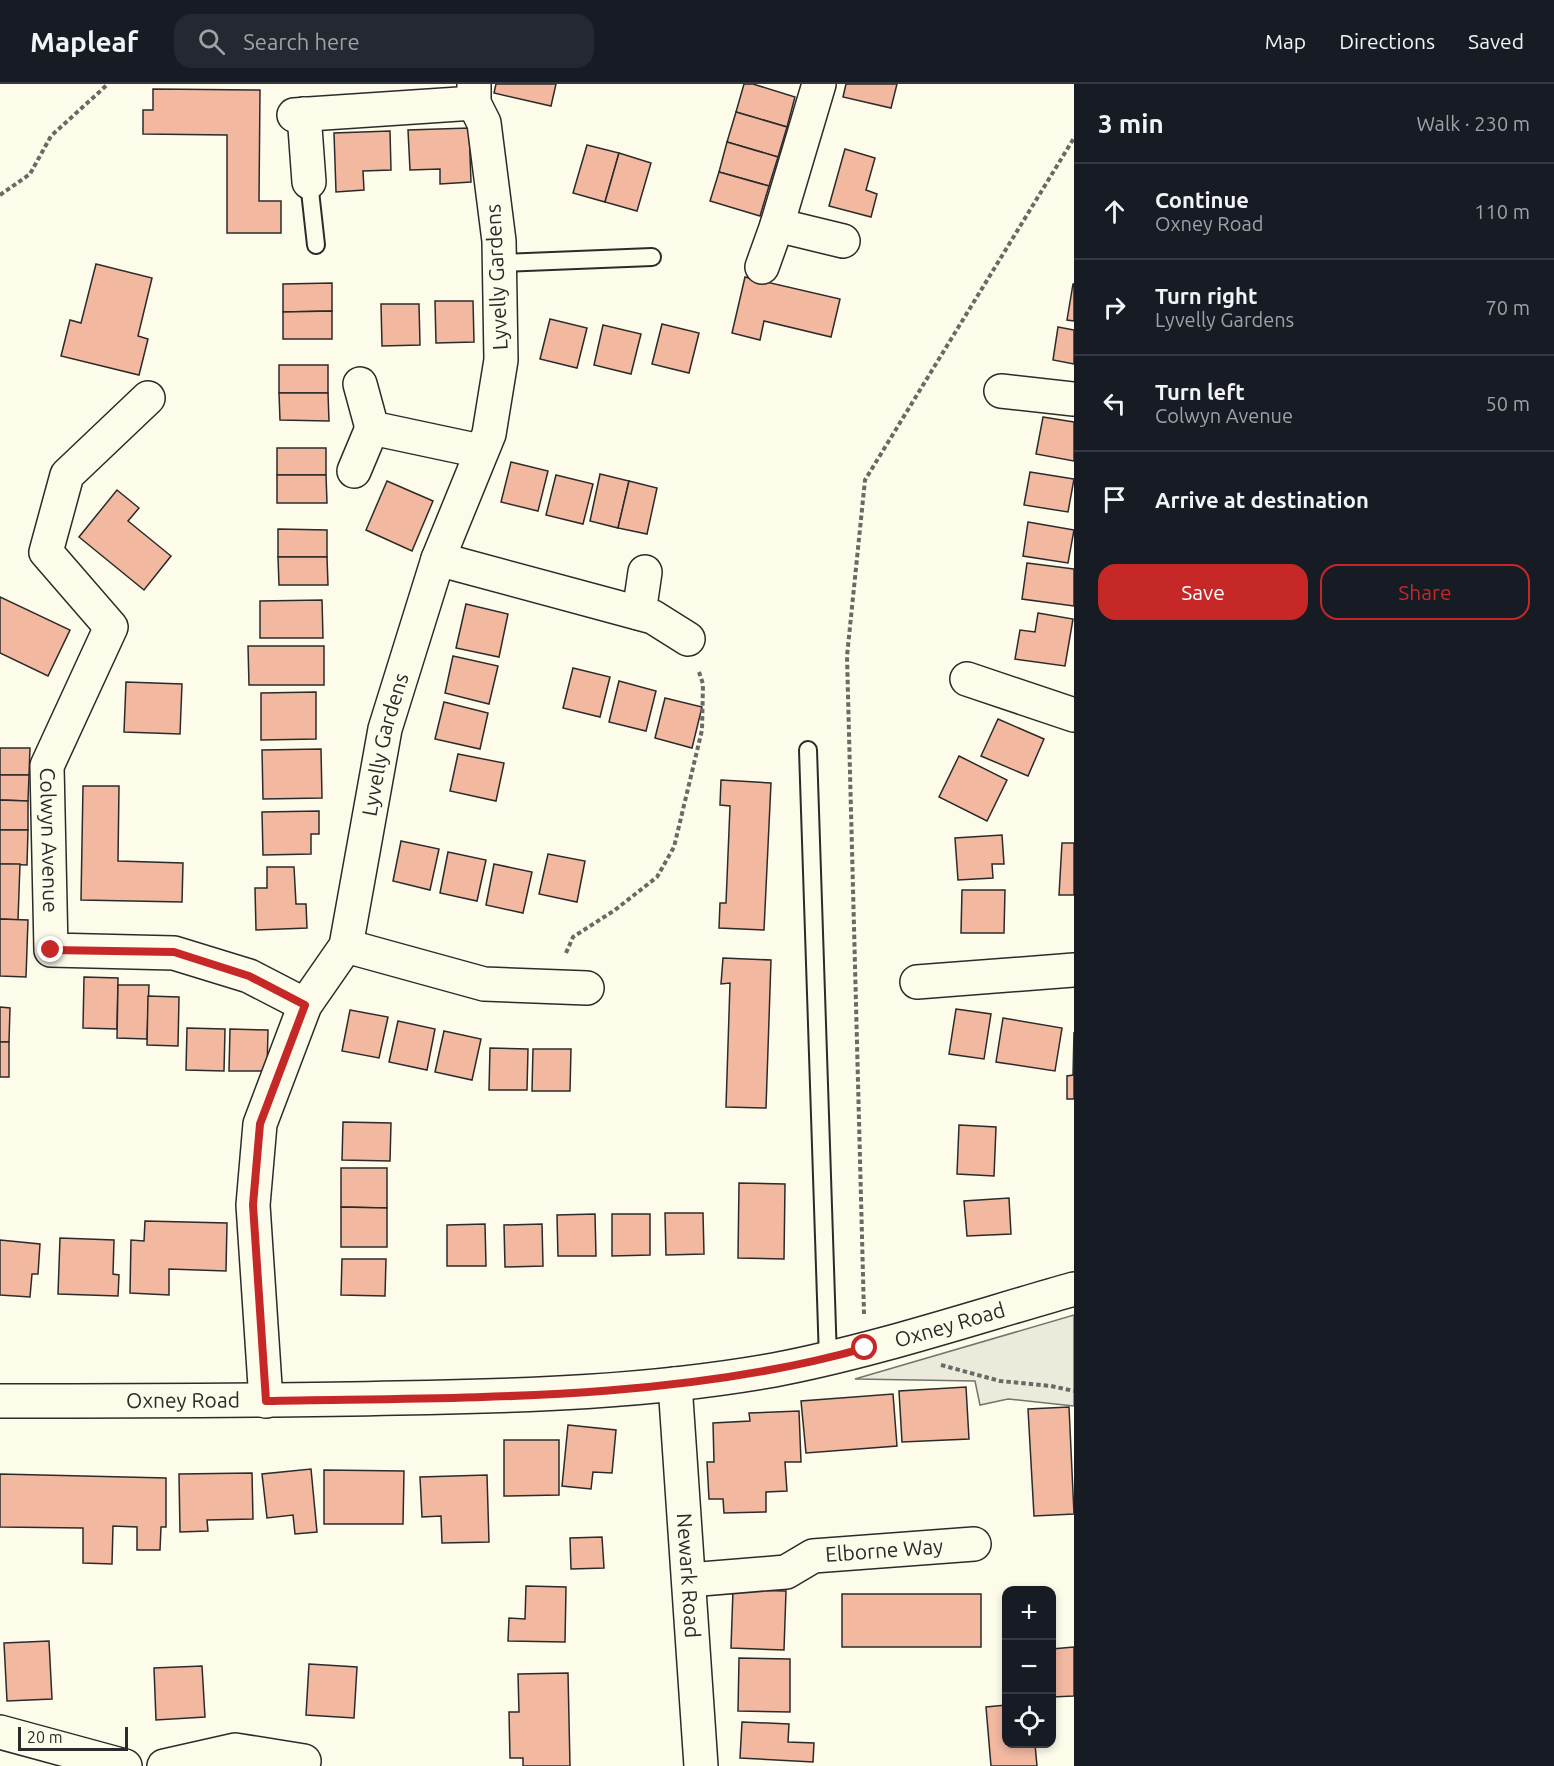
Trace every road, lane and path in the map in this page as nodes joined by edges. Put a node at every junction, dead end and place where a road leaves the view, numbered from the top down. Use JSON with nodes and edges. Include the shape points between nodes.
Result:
{"nodes":[{"id":1,"x":108,"y":84,"type":"edge"},
{"id":2,"x":819,"y":84,"type":"edge"},
{"id":3,"x":474,"y":94,"type":"edge"},
{"id":4,"x":1074,"y":138,"type":"edge"},
{"id":5,"x":309,"y":182,"type":"joint"},
{"id":6,"x":0,"y":195,"type":"edge"},
{"id":7,"x":777,"y":225,"type":"junction"},
{"id":8,"x":843,"y":241,"type":"dead end"},
{"id":9,"x":316,"y":245,"type":"dead end"},
{"id":10,"x":652,"y":257,"type":"dead end"},
{"id":11,"x":500,"y":263,"type":"junction"},
{"id":12,"x":762,"y":267,"type":"dead end"},
{"id":13,"x":360,"y":384,"type":"dead end"},
{"id":14,"x":1001,"y":391,"type":"dead end"},
{"id":15,"x":148,"y":398,"type":"dead end"},
{"id":16,"x":1074,"y":399,"type":"edge"},
{"id":17,"x":372,"y":428,"type":"junction"},
{"id":18,"x":480,"y":451,"type":"junction"},
{"id":19,"x":354,"y":471,"type":"dead end"},
{"id":20,"x":438,"y":558,"type":"junction"},
{"id":21,"x":645,"y":572,"type":"dead end"},
{"id":22,"x":639,"y":613,"type":"junction"},
{"id":23,"x":688,"y":639,"type":"joint"},
{"id":24,"x":967,"y":679,"type":"dead end"},
{"id":25,"x":1074,"y":715,"type":"edge"},
{"id":26,"x":808,"y":750,"type":"dead end"},
{"id":27,"x":346,"y":946,"type":"junction"},
{"id":28,"x":1074,"y":970,"type":"edge"},
{"id":29,"x":917,"y":982,"type":"dead end"},
{"id":30,"x":551,"y":986,"type":"junction"},
{"id":31,"x":587,"y":988,"type":"dead end"},
{"id":32,"x":305,"y":1005,"type":"junction"},
{"id":33,"x":1074,"y":1289,"type":"edge"},
{"id":34,"x":865,"y":1348,"type":"junction"},
{"id":35,"x":828,"y":1359,"type":"junction"},
{"id":36,"x":931,"y":1363,"type":"dead end"},
{"id":37,"x":675,"y":1384,"type":"junction"},
{"id":38,"x":1074,"y":1391,"type":"edge"},
{"id":39,"x":0,"y":1401,"type":"edge"},
{"id":40,"x":266,"y":1401,"type":"junction"},
{"id":41,"x":974,"y":1544,"type":"dead end"},
{"id":42,"x":689,"y":1580,"type":"junction"},
{"id":43,"x":0,"y":1732,"type":"edge"},
{"id":44,"x":304,"y":1761,"type":"dead end"},
{"id":45,"x":125,"y":1766,"type":"edge"},
{"id":46,"x":164,"y":1766,"type":"edge"},
{"id":47,"x":701,"y":1766,"type":"edge"}],
"edges":[{"from":1,"to":6,"type":"path","via":[[51,136],[30,174]]},
{"from":2,"to":7,"type":"street"},
{"from":3,"to":5,"type":"street","via":[[299,115]]},
{"from":3,"to":11,"type":"street","name":"Lyvelly Gardens","via":[[484,123]]},
{"from":4,"to":34,"type":"path","via":[[865,480],[847,656]]},
{"from":5,"to":9,"type":"lane"},
{"from":7,"to":8,"type":"street"},
{"from":7,"to":12,"type":"street"},
{"from":10,"to":11,"type":"lane"},
{"from":11,"to":18,"type":"street","name":"Lyvelly Gardens","via":[[501,360],[489,434]]},
{"from":13,"to":17,"type":"street"},
{"from":14,"to":16,"type":"street"},
{"from":15,"to":32,"type":"street","name":"Colwyn Avenue","via":[[67,475],[46,552],[111,627],[47,766],[51,950],[174,952],[249,976]]},
{"from":17,"to":18,"type":"street"},
{"from":17,"to":19,"type":"street"},
{"from":18,"to":20,"type":"street","name":"Lyvelly Gardens"},
{"from":20,"to":22,"type":"street"},
{"from":20,"to":27,"type":"street","name":"Lyvelly Gardens","via":[[385,729]]},
{"from":21,"to":22,"type":"street"},
{"from":22,"to":23,"type":"street","via":[[653,617]]},
{"from":23,"to":30,"type":"path","via":[[703,684],[702,730],[674,847],[657,877],[573,937]]},
{"from":24,"to":25,"type":"street"},
{"from":26,"to":35,"type":"lane"},
{"from":27,"to":30,"type":"street","via":[[484,984]]},
{"from":27,"to":32,"type":"street","name":"Lyvelly Gardens"},
{"from":28,"to":29,"type":"street"},
{"from":30,"to":31,"type":"street"},
{"from":32,"to":40,"type":"street","name":"Lyvelly Gardens","via":[[260,1124],[253,1205]]},
{"from":33,"to":34,"type":"street","name":"Oxney Road"},
{"from":34,"to":35,"type":"street","name":"Oxney Road"},
{"from":35,"to":37,"type":"street","name":"Oxney Road"},
{"from":36,"to":38,"type":"path","via":[[1000,1381]]},
{"from":37,"to":40,"type":"street","name":"Oxney Road","via":[[571,1393]]},
{"from":37,"to":42,"type":"street","name":"Newark Road"},
{"from":39,"to":40,"type":"street","name":"Oxney Road"},
{"from":41,"to":42,"type":"street","name":"Elborne Way","via":[[813,1557],[786,1572]]},
{"from":42,"to":47,"type":"street","name":"Newark Road"},
{"from":43,"to":45,"type":"street"},
{"from":44,"to":46,"type":"street","via":[[235,1750]]}]}
